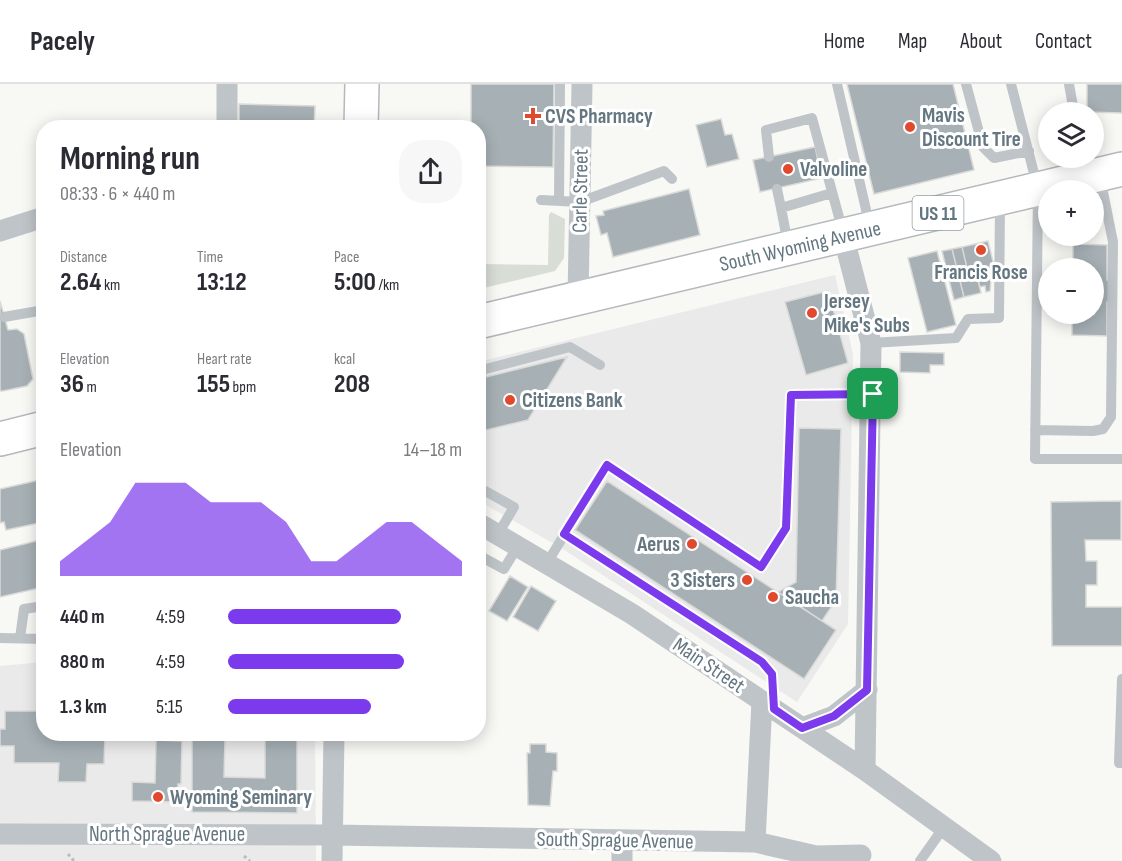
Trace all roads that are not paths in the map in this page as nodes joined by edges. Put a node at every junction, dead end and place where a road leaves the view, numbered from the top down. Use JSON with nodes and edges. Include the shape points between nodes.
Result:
{"nodes":[{"id":1,"x":227,"y":84,"type":"edge"},
{"id":2,"x":362,"y":84,"type":"edge"},
{"id":3,"x":560,"y":84,"type":"edge"},
{"id":4,"x":582,"y":84,"type":"edge"},
{"id":5,"x":837,"y":84,"type":"edge"},
{"id":6,"x":966,"y":84,"type":"edge"},
{"id":7,"x":1011,"y":84,"type":"edge"},
{"id":8,"x":1069,"y":84,"type":"edge"},
{"id":9,"x":1072,"y":102,"type":"edge"},
{"id":10,"x":227,"y":120,"type":"edge"},
{"id":11,"x":361,"y":120,"type":"edge"},
{"id":12,"x":1029,"y":151,"type":"junction"},
{"id":13,"x":769,"y":157,"type":"dead end"},
{"id":14,"x":1098,"y":172,"type":"edge"},
{"id":15,"x":668,"y":175,"type":"dead end"},
{"id":16,"x":1070,"y":180,"type":"edge"},
{"id":17,"x":777,"y":189,"type":"dead end"},
{"id":18,"x":1038,"y":189,"type":"junction"},
{"id":19,"x":832,"y":193,"type":"junction"},
{"id":20,"x":1000,"y":198,"type":"junction"},
{"id":21,"x":541,"y":200,"type":"dead end"},
{"id":22,"x":569,"y":201,"type":"junction"},
{"id":23,"x":781,"y":208,"type":"junction"},
{"id":24,"x":36,"y":220,"type":"edge"},
{"id":25,"x":0,"y":231,"type":"edge"},
{"id":26,"x":857,"y":232,"type":"junction"},
{"id":27,"x":789,"y":248,"type":"junction"},
{"id":28,"x":578,"y":298,"type":"junction"},
{"id":29,"x":36,"y":311,"type":"edge"},
{"id":30,"x":4,"y":317,"type":"dead end"},
{"id":31,"x":486,"y":320,"type":"edge"},
{"id":32,"x":871,"y":343,"type":"junction"},
{"id":33,"x":600,"y":365,"type":"dead end"},
{"id":34,"x":486,"y":369,"type":"edge"},
{"id":35,"x":873,"y":394,"type":"junction"},
{"id":36,"x":36,"y":430,"type":"edge"},
{"id":37,"x":1035,"y":430,"type":"junction"},
{"id":38,"x":0,"y":439,"type":"edge"},
{"id":39,"x":1122,"y":459,"type":"edge"},
{"id":40,"x":486,"y":491,"type":"edge"},
{"id":41,"x":486,"y":527,"type":"edge"},
{"id":42,"x":498,"y":534,"type":"junction"},
{"id":43,"x":564,"y":534,"type":"junction"},
{"id":44,"x":518,"y":546,"type":"junction"},
{"id":45,"x":486,"y":559,"type":"edge"},
{"id":46,"x":547,"y":563,"type":"junction"},
{"id":47,"x":36,"y":607,"type":"edge"},
{"id":48,"x":0,"y":638,"type":"edge"},
{"id":49,"x":20,"y":639,"type":"junction"},
{"id":50,"x":36,"y":639,"type":"edge"},
{"id":51,"x":1122,"y":679,"type":"edge"},
{"id":52,"x":867,"y":690,"type":"junction"},
{"id":53,"x":768,"y":705,"type":"junction"},
{"id":54,"x":802,"y":728,"type":"junction"},
{"id":55,"x":334,"y":741,"type":"edge"},
{"id":56,"x":1122,"y":763,"type":"edge"},
{"id":57,"x":865,"y":770,"type":"junction"},
{"id":58,"x":944,"y":827,"type":"junction"},
{"id":59,"x":0,"y":834,"type":"edge"},
{"id":60,"x":333,"y":835,"type":"junction"},
{"id":61,"x":755,"y":842,"type":"junction"},
{"id":62,"x":622,"y":851,"type":"edge"},
{"id":63,"x":861,"y":855,"type":"dead end"},
{"id":64,"x":332,"y":861,"type":"edge"},
{"id":65,"x":920,"y":861,"type":"edge"},
{"id":66,"x":991,"y":861,"type":"edge"}],
"edges":[{"from":1,"to":10,"type":"street"},
{"from":2,"to":11,"type":"main road"},
{"from":3,"to":22,"type":"lane"},
{"from":4,"to":22,"type":"street","name":"Carle Street"},
{"from":5,"to":26,"type":"lane"},
{"from":6,"to":12,"type":"lane","via":[[988,154],[994,158]]},
{"from":7,"to":12,"type":"lane"},
{"from":8,"to":9,"type":"lane"},
{"from":12,"to":18,"type":"lane"},
{"from":13,"to":19,"type":"lane","via":[[766,130],[812,118]]},
{"from":14,"to":16,"type":"main road","name":"South Wyoming Avenue","number":"US 11"},
{"from":14,"to":37,"type":"lane","via":[[1113,242],[1111,417],[1103,429],[1093,431]]},
{"from":15,"to":22,"type":"lane"},
{"from":17,"to":23,"type":"lane"},
{"from":18,"to":20,"type":"main road","name":"South Wyoming Avenue","number":"US 11"},
{"from":18,"to":37,"type":"lane"},
{"from":19,"to":23,"type":"lane"},
{"from":19,"to":26,"type":"lane"},
{"from":20,"to":26,"type":"main road","name":"South Wyoming Avenue","number":"US 11"},
{"from":20,"to":32,"type":"lane","via":[[999,318],[968,320],[956,338]]},
{"from":21,"to":22,"type":"lane"},
{"from":22,"to":28,"type":"street","name":"Carle Street"},
{"from":23,"to":27,"type":"lane"},
{"from":24,"to":25,"type":"street"},
{"from":26,"to":27,"type":"main road","name":"South Wyoming Avenue","number":"US 11"},
{"from":26,"to":32,"type":"street"},
{"from":27,"to":28,"type":"main road","name":"South Wyoming Avenue","number":"US 11"},
{"from":28,"to":31,"type":"main road","name":"South Wyoming Avenue","number":"US 11"},
{"from":29,"to":30,"type":"lane"},
{"from":32,"to":35,"type":"street"},
{"from":33,"to":34,"type":"lane","via":[[570,347]]},
{"from":35,"to":43,"type":"lane","via":[[791,395],[786,528],[761,567],[607,465]]},
{"from":35,"to":52,"type":"street"},
{"from":36,"to":38,"type":"main road"},
{"from":37,"to":39,"type":"lane","via":[[1035,459]]},
{"from":40,"to":42,"type":"lane","via":[[514,507]]},
{"from":41,"to":42,"type":"street","name":"Main Street"},
{"from":42,"to":44,"type":"street","name":"Main Street"},
{"from":43,"to":46,"type":"lane"},
{"from":43,"to":53,"type":"lane","via":[[762,662],[772,674]]},
{"from":44,"to":45,"type":"lane","via":[[504,568]]},
{"from":44,"to":46,"type":"street","name":"Main Street"},
{"from":46,"to":53,"type":"street","name":"Main Street","via":[[632,614]]},
{"from":47,"to":49,"type":"lane","via":[[24,609]]},
{"from":48,"to":49,"type":"lane"},
{"from":49,"to":50,"type":"lane"},
{"from":51,"to":56,"type":"lane"},
{"from":52,"to":54,"type":"street","via":[[834,716]]},
{"from":52,"to":57,"type":"street"},
{"from":53,"to":54,"type":"street","name":"Main Street"},
{"from":53,"to":61,"type":"street"},
{"from":54,"to":57,"type":"street","name":"Main Street"},
{"from":55,"to":60,"type":"street"},
{"from":57,"to":58,"type":"street","name":"Main Street"},
{"from":58,"to":65,"type":"lane"},
{"from":58,"to":66,"type":"street","name":"Main Street"},
{"from":59,"to":60,"type":"street","name":"North Sprague Avenue"},
{"from":60,"to":62,"type":"street","name":"South Sprague Avenue"},
{"from":60,"to":64,"type":"street"},
{"from":61,"to":62,"type":"street","name":"South Sprague Avenue"},
{"from":61,"to":63,"type":"street","via":[[816,856]]}]}
